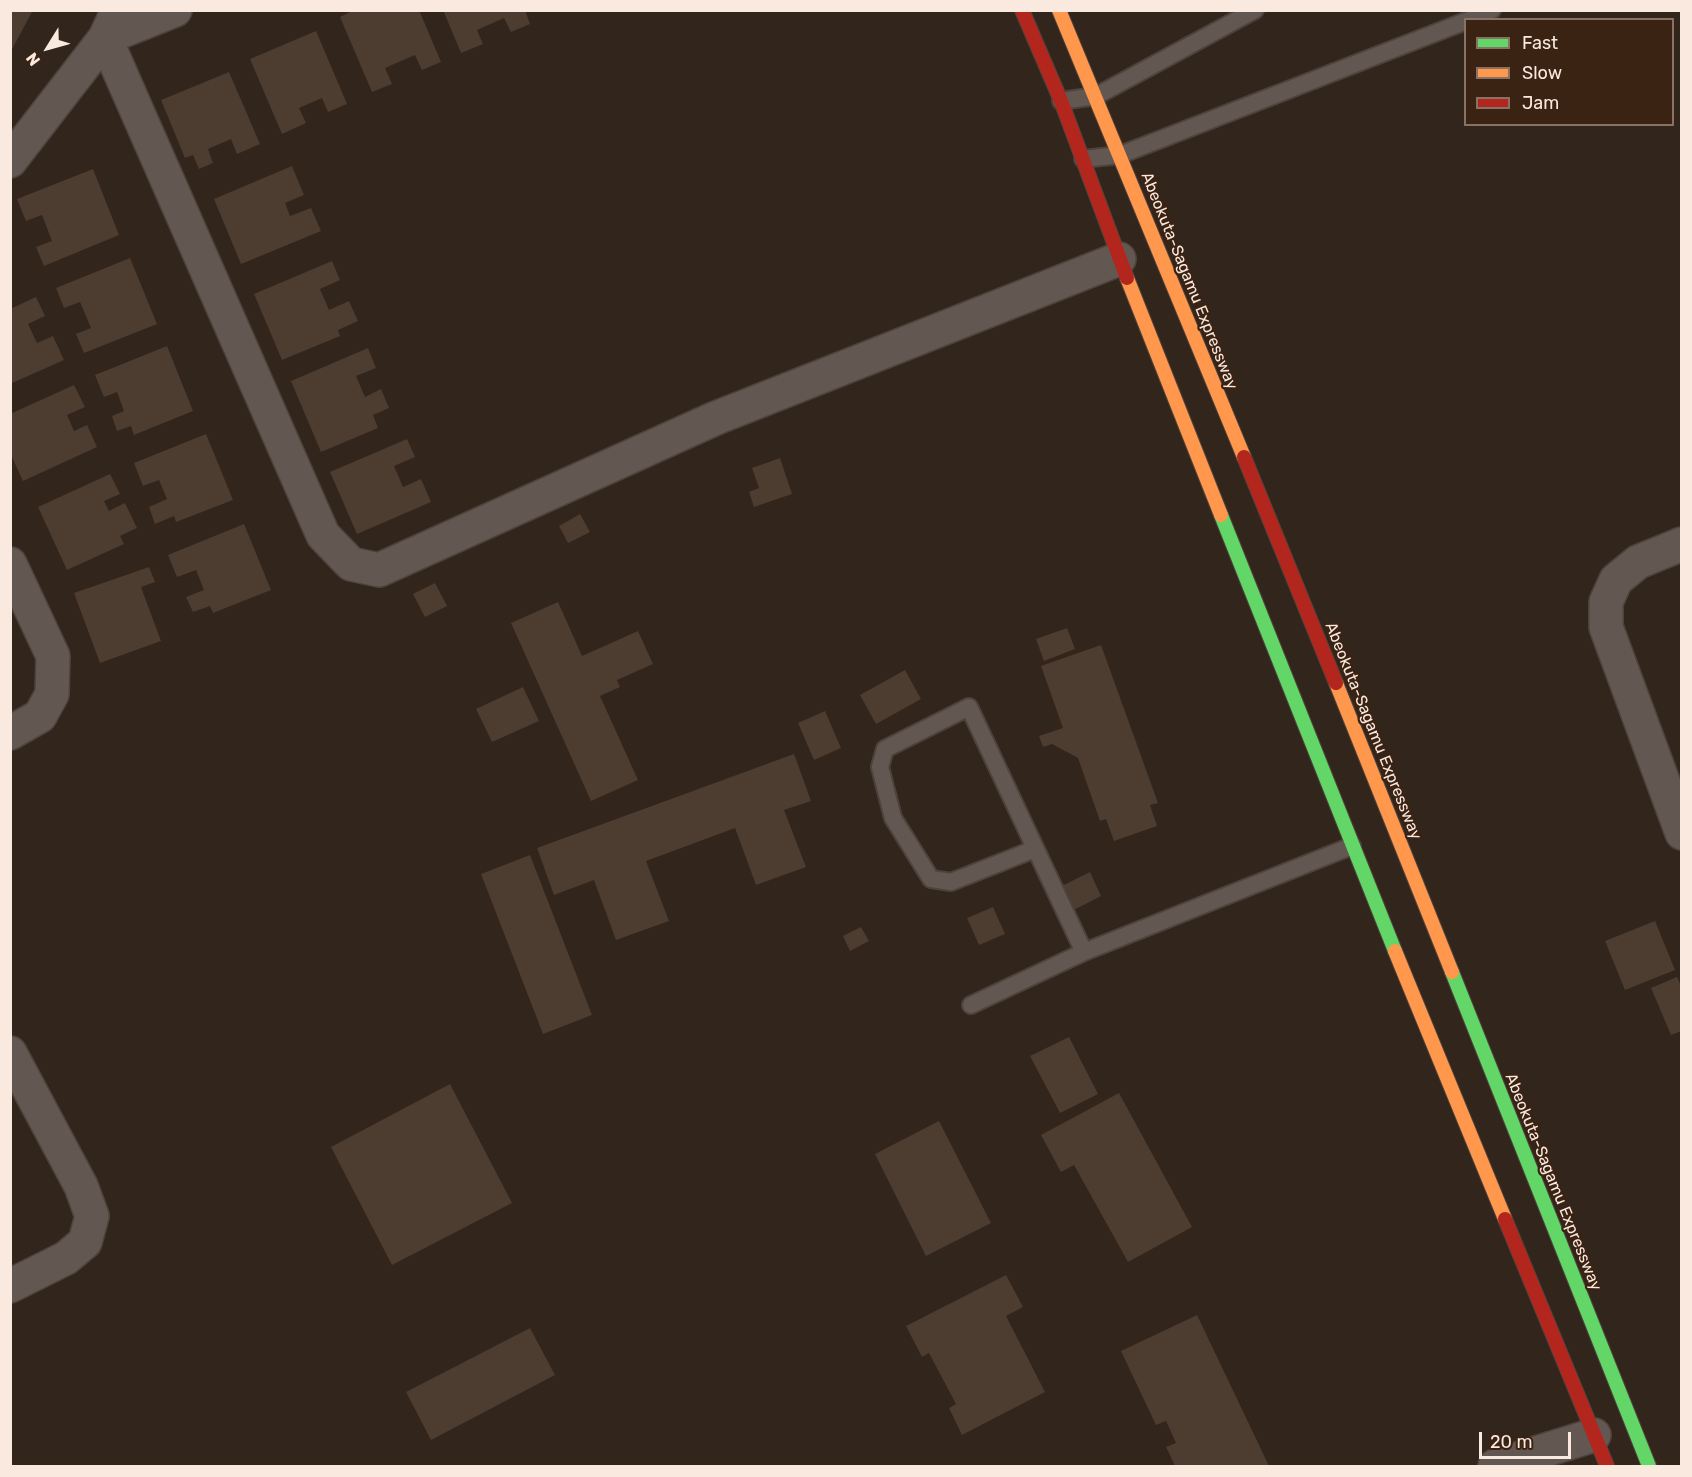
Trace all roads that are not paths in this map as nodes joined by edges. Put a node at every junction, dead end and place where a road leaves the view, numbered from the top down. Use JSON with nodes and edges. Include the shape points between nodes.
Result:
{"nodes":[{"id":1,"x":175,"y":10,"type":"edge"},
{"id":2,"x":1022,"y":10,"type":"edge"},
{"id":3,"x":1059,"y":10,"type":"edge"},
{"id":4,"x":1255,"y":10,"type":"edge"},
{"id":5,"x":1492,"y":10,"type":"edge"},
{"id":6,"x":1472,"y":18,"type":"edge"},
{"id":7,"x":1464,"y":21,"type":"edge"},
{"id":8,"x":111,"y":24,"type":"edge"},
{"id":9,"x":1096,"y":96,"type":"junction"},
{"id":10,"x":1061,"y":101,"type":"junction"},
{"id":11,"x":1120,"y":155,"type":"junction"},
{"id":12,"x":1083,"y":159,"type":"junction"},
{"id":13,"x":10,"y":161,"type":"edge"},
{"id":14,"x":1119,"y":259,"type":"junction"},
{"id":15,"x":1682,"y":543,"type":"edge"},
{"id":16,"x":10,"y":564,"type":"edge"},
{"id":17,"x":10,"y":734,"type":"edge"},
{"id":18,"x":1682,"y":833,"type":"edge"},
{"id":19,"x":1352,"y":846,"type":"junction"},
{"id":20,"x":1035,"y":849,"type":"junction"},
{"id":21,"x":1084,"y":952,"type":"junction"},
{"id":22,"x":971,"y":1005,"type":"dead end"},
{"id":23,"x":10,"y":1053,"type":"edge"},
{"id":24,"x":10,"y":1286,"type":"edge"},
{"id":25,"x":1594,"y":1435,"type":"junction"},
{"id":26,"x":1495,"y":1467,"type":"edge"},
{"id":27,"x":1607,"y":1467,"type":"edge"},
{"id":28,"x":1649,"y":1467,"type":"edge"}],
"edges":[{"from":1,"to":8,"type":"street"},
{"from":2,"to":10,"type":"highway"},
{"from":3,"to":9,"type":"highway","name":"Abeokuta-Sagamu Expressway"},
{"from":4,"to":9,"type":"lane"},
{"from":5,"to":6,"type":"lane"},
{"from":7,"to":11,"type":"lane"},
{"from":8,"to":13,"type":"street"},
{"from":8,"to":14,"type":"street","via":[[323,535],[351,564],[379,570],[716,418]]},
{"from":9,"to":10,"type":"lane"},
{"from":9,"to":11,"type":"highway","name":"Abeokuta-Sagamu Expressway"},
{"from":10,"to":12,"type":"highway"},
{"from":11,"to":12,"type":"lane"},
{"from":11,"to":28,"type":"highway","name":"Abeokuta-Sagamu Expressway"},
{"from":12,"to":14,"type":"highway"},
{"from":14,"to":19,"type":"highway"},
{"from":15,"to":18,"type":"street","via":[[1638,562],[1616,580],[1606,602],[1606,627]]},
{"from":16,"to":17,"type":"street","via":[[52,656],[52,694],[40,716]]},
{"from":19,"to":21,"type":"lane"},
{"from":19,"to":25,"type":"highway"},
{"from":20,"to":20,"type":"lane","via":[[969,707],[885,749],[880,767],[893,818],[931,879],[951,882]]},
{"from":20,"to":21,"type":"lane"},
{"from":21,"to":22,"type":"lane"},
{"from":23,"to":24,"type":"street","via":[[81,1185],[92,1216],[85,1242],[66,1258]]},
{"from":25,"to":26,"type":"street"},
{"from":25,"to":27,"type":"highway"}]}
